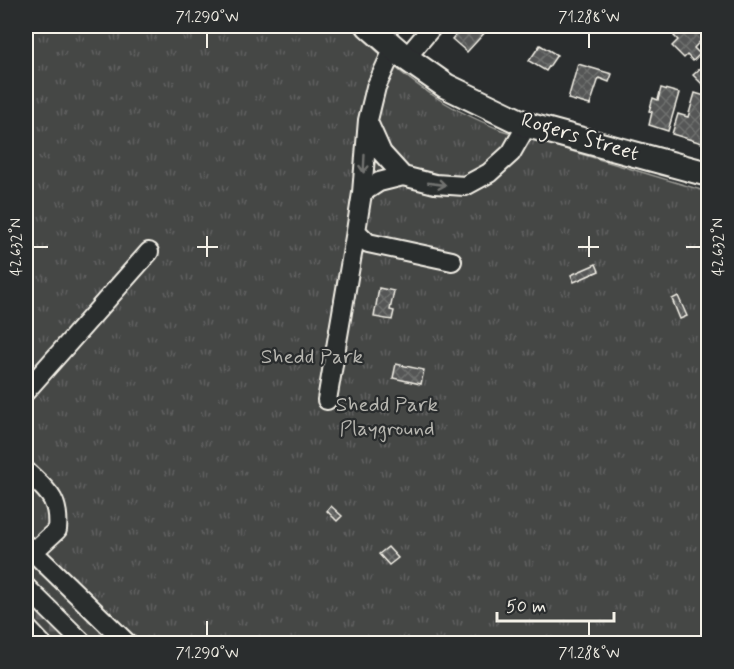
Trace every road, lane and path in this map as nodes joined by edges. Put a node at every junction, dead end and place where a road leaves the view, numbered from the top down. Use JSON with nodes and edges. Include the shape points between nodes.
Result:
{"nodes":[{"id":1,"x":369,"y":26,"type":"edge"},
{"id":2,"x":433,"y":26,"type":"edge"},
{"id":3,"x":400,"y":53,"type":"junction"},
{"id":4,"x":368,"y":120,"type":"junction"},
{"id":5,"x":527,"y":125,"type":"junction"},
{"id":6,"x":708,"y":174,"type":"edge"},
{"id":7,"x":403,"y":176,"type":"junction"},
{"id":8,"x":362,"y":193,"type":"junction"},
{"id":9,"x":356,"y":231,"type":"junction"},
{"id":10,"x":149,"y":252,"type":"dead end"},
{"id":11,"x":452,"y":261,"type":"dead end"},
{"id":12,"x":26,"y":391,"type":"edge"},
{"id":13,"x":327,"y":400,"type":"dead end"},
{"id":14,"x":26,"y":471,"type":"edge"},
{"id":15,"x":29,"y":548,"type":"edge"},
{"id":16,"x":26,"y":587,"type":"edge"},
{"id":17,"x":26,"y":627,"type":"edge"},
{"id":18,"x":42,"y":644,"type":"edge"},
{"id":19,"x":84,"y":644,"type":"edge"},
{"id":20,"x":128,"y":644,"type":"edge"}],
"edges":[{"from":1,"to":3,"type":"main road","name":"Rogers Street"},
{"from":2,"to":3,"type":"street"},
{"from":3,"to":4,"type":"street","via":[[376,87]]},
{"from":3,"to":5,"type":"main road","name":"Rogers Street","via":[[446,86]]},
{"from":4,"to":7,"type":"street","via":[[382,153]]},
{"from":4,"to":8,"type":"street","one_way":true},
{"from":5,"to":6,"type":"main road","name":"Rogers Street"},
{"from":7,"to":5,"type":"street","one_way":true,"via":[[465,186],[489,173],[511,153]]},
{"from":7,"to":8,"type":"street"},
{"from":8,"to":9,"type":"street"},
{"from":9,"to":11,"type":"street","via":[[368,243]]},
{"from":9,"to":13,"type":"street"},
{"from":10,"to":12,"type":"street"},
{"from":14,"to":15,"type":"street","via":[[50,494],[59,512],[57,530]]},
{"from":15,"to":20,"type":"street"},
{"from":16,"to":19,"type":"street"},
{"from":17,"to":18,"type":"street"}]}
